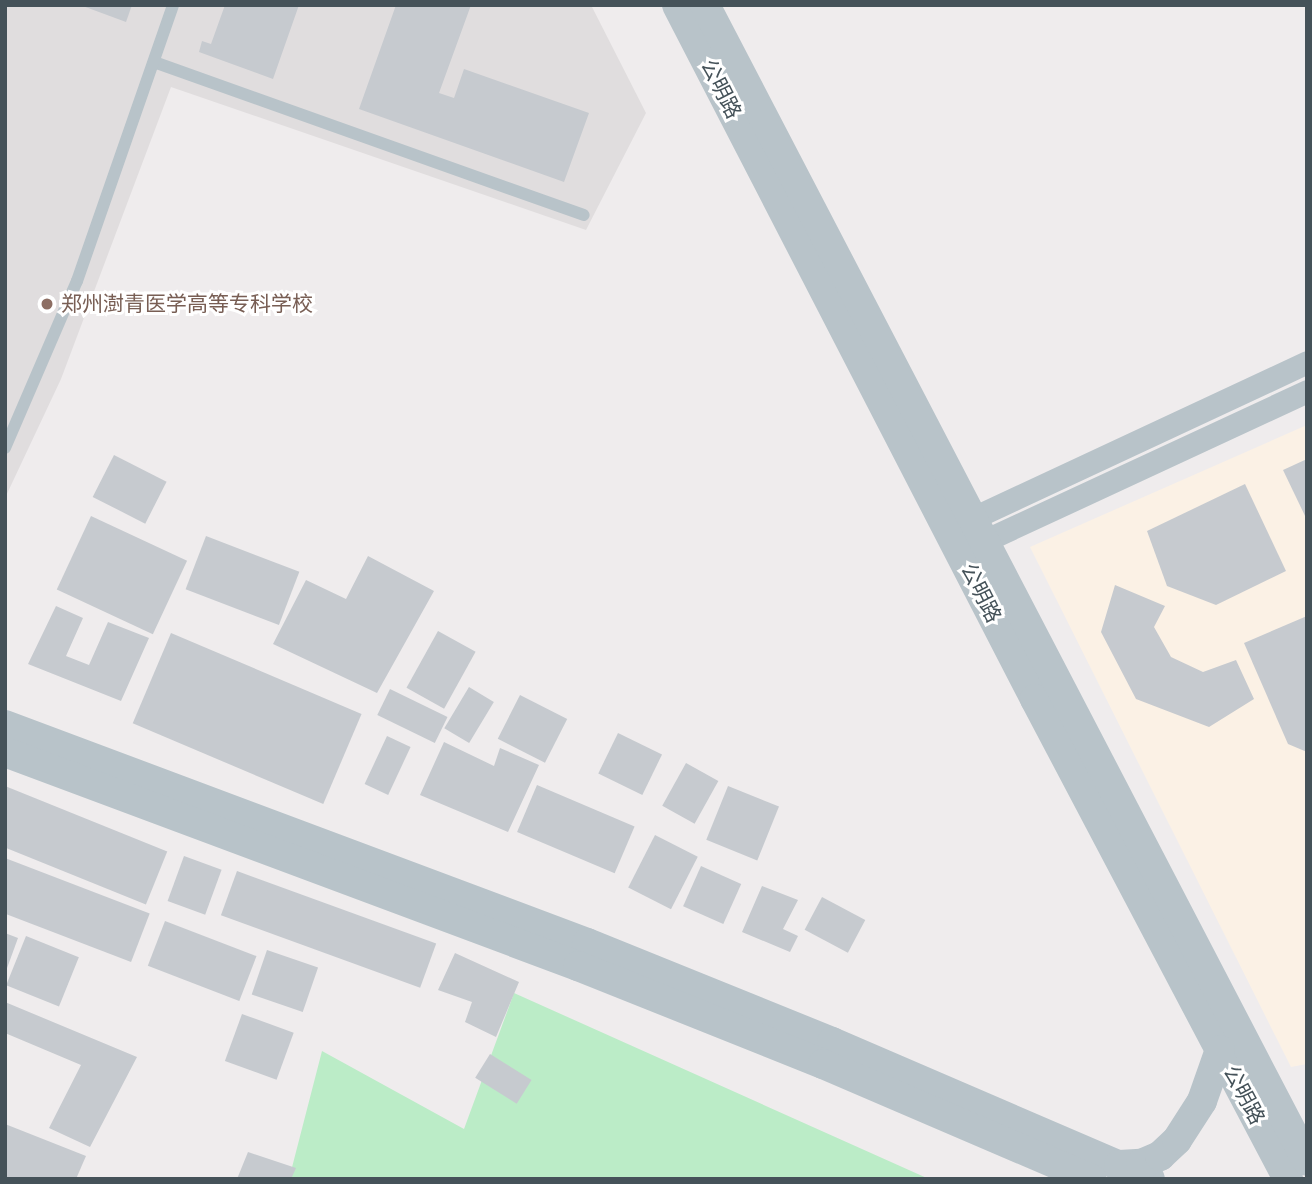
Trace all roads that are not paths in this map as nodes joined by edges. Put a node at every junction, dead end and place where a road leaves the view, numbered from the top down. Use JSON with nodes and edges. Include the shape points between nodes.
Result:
{"nodes":[{"id":1,"x":173,"y":5,"type":"edge"},
{"id":2,"x":677,"y":5,"type":"edge"},
{"id":3,"x":705,"y":5,"type":"edge"},
{"id":4,"x":153,"y":62,"type":"junction"},
{"id":5,"x":584,"y":215,"type":"dead end"},
{"id":6,"x":1307,"y":362,"type":"edge"},
{"id":7,"x":1307,"y":391,"type":"edge"},
{"id":8,"x":5,"y":448,"type":"edge"},
{"id":9,"x":965,"y":536,"type":"junction"},
{"id":10,"x":5,"y":725,"type":"edge"},
{"id":11,"x":5,"y":752,"type":"edge"},
{"id":12,"x":1220,"y":1050,"type":"junction"},
{"id":13,"x":1307,"y":1161,"type":"edge"},
{"id":14,"x":1119,"y":1165,"type":"junction"},
{"id":15,"x":1091,"y":1179,"type":"edge"},
{"id":16,"x":1150,"y":1179,"type":"edge"},
{"id":17,"x":1288,"y":1179,"type":"edge"}],
"edges":[{"from":1,"to":4,"type":"lane"},
{"from":2,"to":9,"type":"street","name":"公明路"},
{"from":3,"to":9,"type":"street","name":"公明路"},
{"from":4,"to":5,"type":"lane"},
{"from":4,"to":8,"type":"lane","via":[[77,281]]},
{"from":6,"to":9,"type":"street"},
{"from":7,"to":9,"type":"street"},
{"from":9,"to":12,"type":"street","name":"公明路"},
{"from":9,"to":13,"type":"street","name":"公明路"},
{"from":10,"to":14,"type":"street","via":[[587,943]]},
{"from":11,"to":15,"type":"street","via":[[591,971]]},
{"from":12,"to":14,"type":"street","via":[[1202,1101],[1177,1140],[1160,1156],[1141,1164]]},
{"from":12,"to":17,"type":"street","name":"公明路"},
{"from":14,"to":16,"type":"street"}]}
